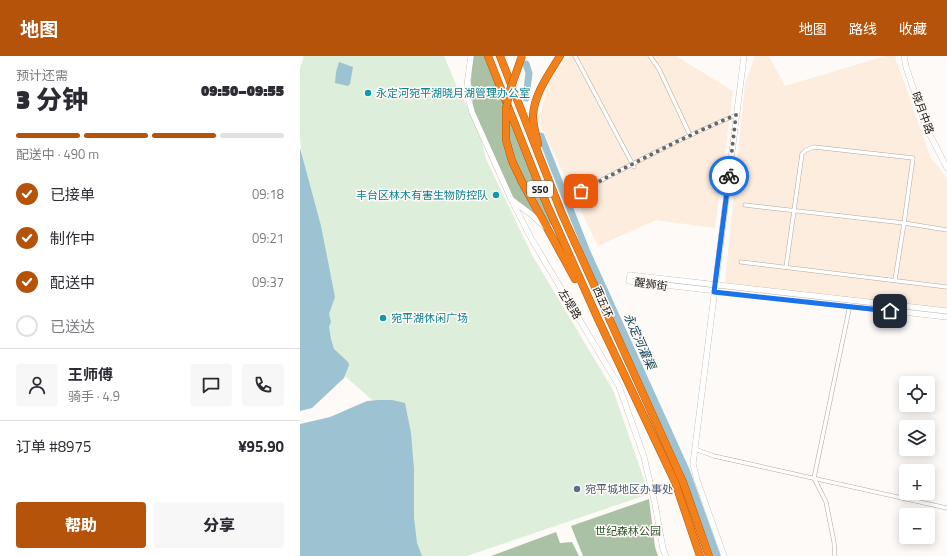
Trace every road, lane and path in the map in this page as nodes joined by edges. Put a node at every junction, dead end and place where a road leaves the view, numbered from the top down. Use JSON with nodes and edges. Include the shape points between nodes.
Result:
{"nodes":[{"id":1,"x":470,"y":56,"type":"edge"},
{"id":2,"x":488,"y":56,"type":"edge"},
{"id":3,"x":500,"y":56,"type":"edge"},
{"id":4,"x":522,"y":56,"type":"edge"},
{"id":5,"x":560,"y":56,"type":"edge"},
{"id":6,"x":576,"y":56,"type":"edge"},
{"id":7,"x":650,"y":56,"type":"edge"},
{"id":8,"x":744,"y":56,"type":"edge"},
{"id":9,"x":904,"y":56,"type":"edge"},
{"id":10,"x":736,"y":115,"type":"junction"},
{"id":11,"x":690,"y":135,"type":"junction"},
{"id":12,"x":543,"y":165,"type":"junction"},
{"id":13,"x":633,"y":165,"type":"junction"},
{"id":14,"x":947,"y":168,"type":"edge"},
{"id":15,"x":581,"y":191,"type":"dead end"},
{"id":16,"x":511,"y":199,"type":"junction"},
{"id":17,"x":745,"y":204,"type":"dead end"},
{"id":18,"x":794,"y":210,"type":"junction"},
{"id":19,"x":904,"y":223,"type":"junction"},
{"id":20,"x":947,"y":230,"type":"edge"},
{"id":21,"x":548,"y":231,"type":"junction"},
{"id":22,"x":741,"y":262,"type":"dead end"},
{"id":23,"x":786,"y":267,"type":"junction"},
{"id":24,"x":895,"y":280,"type":"junction"},
{"id":25,"x":947,"y":287,"type":"edge"},
{"id":26,"x":715,"y":289,"type":"junction"},
{"id":27,"x":850,"y":303,"type":"junction"},
{"id":28,"x":947,"y":311,"type":"edge"},
{"id":29,"x":947,"y":317,"type":"edge"},
{"id":30,"x":598,"y":319,"type":"junction"},
{"id":31,"x":695,"y":449,"type":"junction"},
{"id":32,"x":814,"y":478,"type":"junction"},
{"id":33,"x":947,"y":508,"type":"edge"},
{"id":34,"x":666,"y":556,"type":"edge"},
{"id":35,"x":700,"y":556,"type":"edge"},
{"id":36,"x":709,"y":556,"type":"edge"},
{"id":37,"x":724,"y":556,"type":"edge"},
{"id":38,"x":835,"y":556,"type":"edge"}],
"edges":[{"from":1,"to":16,"type":"street","name":"左堤路","via":[[467,86],[472,112]]},
{"from":2,"to":30,"type":"highway","name":"西五环","number":"S50","via":[[547,205]]},
{"from":3,"to":12,"type":"highway","name":"西五环","number":"S50"},
{"from":4,"to":21,"type":"highway","bridge":true,"via":[[506,109],[506,140],[512,161]]},
{"from":5,"to":12,"type":"highway","via":[[540,91],[533,114]]},
{"from":6,"to":13,"type":"street"},
{"from":7,"to":11,"type":"street","via":[[659,69]]},
{"from":8,"to":10,"type":"street"},
{"from":9,"to":14,"type":"street","name":"晓月中路","via":[[927,129]]},
{"from":10,"to":11,"type":"street"},
{"from":10,"to":26,"type":"street"},
{"from":11,"to":13,"type":"street"},
{"from":12,"to":36,"type":"highway","name":"西五环","number":"S50","via":[[565,221],[683,482]]},
{"from":13,"to":15,"type":"street"},
{"from":16,"to":21,"type":"street"},
{"from":16,"to":34,"type":"street","name":"左堤路","via":[[531,238],[619,386],[644,457]]},
{"from":17,"to":18,"type":"street"},
{"from":18,"to":19,"type":"street"},
{"from":18,"to":19,"type":"street","via":[[802,154],[806,150],[814,147],[905,157],[913,158]]},
{"from":18,"to":23,"type":"street"},
{"from":19,"to":20,"type":"street"},
{"from":19,"to":24,"type":"street"},
{"from":21,"to":30,"type":"highway"},
{"from":22,"to":23,"type":"street"},
{"from":23,"to":24,"type":"street"},
{"from":24,"to":25,"type":"street"},
{"from":26,"to":26,"type":"street","name":"醒狮街","via":[[630,275],[629,281]]},
{"from":26,"to":27,"type":"street","name":"醒狮街"},
{"from":26,"to":31,"type":"street"},
{"from":27,"to":28,"type":"street","name":"醒狮街"},
{"from":27,"to":29,"type":"street","name":"醒狮街"},
{"from":27,"to":32,"type":"street"},
{"from":30,"to":35,"type":"highway","name":"西五环","number":"S50","via":[[675,482]]},
{"from":31,"to":32,"type":"street","via":[[714,456]]},
{"from":31,"to":37,"type":"street","via":[[693,464],[697,480]]},
{"from":32,"to":33,"type":"street"},
{"from":32,"to":38,"type":"street","via":[[826,502]]}]}
